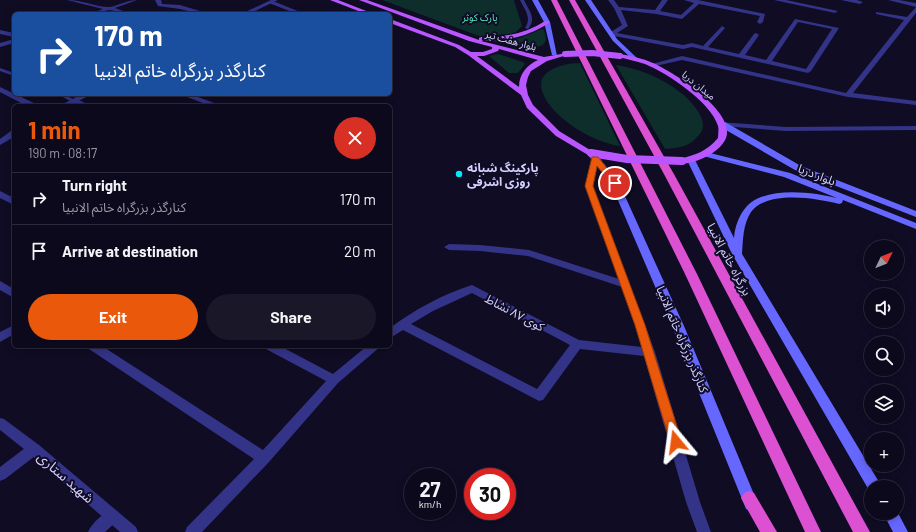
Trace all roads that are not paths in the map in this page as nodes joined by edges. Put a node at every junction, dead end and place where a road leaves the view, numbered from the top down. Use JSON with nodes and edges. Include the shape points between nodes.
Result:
{"nodes":[{"id":1,"x":70,"y":0,"type":"edge"},
{"id":2,"x":134,"y":0,"type":"edge"},
{"id":3,"x":158,"y":0,"type":"edge"},
{"id":4,"x":334,"y":0,"type":"edge"},
{"id":5,"x":362,"y":0,"type":"edge"},
{"id":6,"x":522,"y":0,"type":"edge"},
{"id":7,"x":535,"y":0,"type":"edge"},
{"id":8,"x":554,"y":0,"type":"edge"},
{"id":9,"x":572,"y":0,"type":"edge"},
{"id":10,"x":588,"y":0,"type":"edge"},
{"id":11,"x":611,"y":0,"type":"edge"},
{"id":12,"x":665,"y":0,"type":"edge"},
{"id":13,"x":687,"y":0,"type":"edge"},
{"id":14,"x":780,"y":0,"type":"edge"},
{"id":15,"x":844,"y":0,"type":"edge"},
{"id":16,"x":891,"y":0,"type":"edge"},
{"id":17,"x":273,"y":1,"type":"edge"},
{"id":18,"x":698,"y":2,"type":"junction"},
{"id":19,"x":860,"y":2,"type":"dead end"},
{"id":20,"x":916,"y":5,"type":"edge"},
{"id":21,"x":108,"y":8,"type":"junction"},
{"id":22,"x":617,"y":8,"type":"junction"},
{"id":23,"x":727,"y":8,"type":"junction"},
{"id":24,"x":916,"y":9,"type":"edge"},
{"id":25,"x":835,"y":11,"type":"dead end"},
{"id":26,"x":98,"y":12,"type":"edge"},
{"id":27,"x":121,"y":12,"type":"edge"},
{"id":28,"x":200,"y":12,"type":"edge"},
{"id":29,"x":251,"y":12,"type":"edge"},
{"id":30,"x":298,"y":12,"type":"edge"},
{"id":31,"x":366,"y":12,"type":"edge"},
{"id":32,"x":656,"y":12,"type":"junction"},
{"id":33,"x":878,"y":13,"type":"dead end"},
{"id":34,"x":731,"y":16,"type":"dead end"},
{"id":35,"x":908,"y":18,"type":"junction"},
{"id":36,"x":916,"y":19,"type":"edge"},
{"id":37,"x":392,"y":22,"type":"edge"},
{"id":38,"x":547,"y":22,"type":"junction"},
{"id":39,"x":760,"y":22,"type":"dead end"},
{"id":40,"x":527,"y":28,"type":"dead end"},
{"id":41,"x":722,"y":28,"type":"dead end"},
{"id":42,"x":0,"y":32,"type":"edge"},
{"id":43,"x":611,"y":34,"type":"junction"},
{"id":44,"x":12,"y":35,"type":"edge"},
{"id":45,"x":756,"y":35,"type":"dead end"},
{"id":46,"x":471,"y":40,"type":"junction"},
{"id":47,"x":12,"y":42,"type":"edge"},
{"id":48,"x":0,"y":45,"type":"edge"},
{"id":49,"x":494,"y":46,"type":"junction"},
{"id":50,"x":704,"y":48,"type":"junction"},
{"id":51,"x":470,"y":54,"type":"junction"},
{"id":52,"x":555,"y":55,"type":"junction"},
{"id":53,"x":741,"y":56,"type":"junction"},
{"id":54,"x":542,"y":59,"type":"junction"},
{"id":55,"x":635,"y":59,"type":"junction"},
{"id":56,"x":768,"y":62,"type":"junction"},
{"id":57,"x":651,"y":65,"type":"junction"},
{"id":58,"x":0,"y":69,"type":"edge"},
{"id":59,"x":12,"y":74,"type":"edge"},
{"id":60,"x":0,"y":89,"type":"edge"},
{"id":61,"x":523,"y":93,"type":"junction"},
{"id":62,"x":12,"y":95,"type":"edge"},
{"id":63,"x":848,"y":95,"type":"junction"},
{"id":64,"x":14,"y":96,"type":"edge"},
{"id":65,"x":63,"y":96,"type":"edge"},
{"id":66,"x":84,"y":96,"type":"edge"},
{"id":67,"x":189,"y":96,"type":"edge"},
{"id":68,"x":74,"y":101,"type":"junction"},
{"id":69,"x":916,"y":103,"type":"edge"},
{"id":70,"x":29,"y":104,"type":"edge"},
{"id":71,"x":67,"y":104,"type":"edge"},
{"id":72,"x":82,"y":104,"type":"edge"},
{"id":73,"x":212,"y":104,"type":"edge"},
{"id":74,"x":722,"y":124,"type":"junction"},
{"id":75,"x":916,"y":128,"type":"edge"},
{"id":76,"x":12,"y":134,"type":"edge"},
{"id":77,"x":0,"y":143,"type":"edge"},
{"id":78,"x":706,"y":154,"type":"junction"},
{"id":79,"x":593,"y":156,"type":"junction"},
{"id":80,"x":687,"y":160,"type":"junction"},
{"id":81,"x":0,"y":194,"type":"edge"},
{"id":82,"x":12,"y":201,"type":"edge"},
{"id":83,"x":886,"y":214,"type":"junction"},
{"id":84,"x":916,"y":214,"type":"edge"},
{"id":85,"x":916,"y":226,"type":"edge"},
{"id":86,"x":449,"y":247,"type":"dead end"},
{"id":87,"x":737,"y":254,"type":"junction"},
{"id":88,"x":0,"y":285,"type":"edge"},
{"id":89,"x":626,"y":285,"type":"junction"},
{"id":90,"x":12,"y":293,"type":"edge"},
{"id":91,"x":402,"y":324,"type":"junction"},
{"id":92,"x":12,"y":329,"type":"edge"},
{"id":93,"x":392,"y":332,"type":"edge"},
{"id":94,"x":0,"y":338,"type":"edge"},
{"id":95,"x":577,"y":344,"type":"junction"},
{"id":96,"x":96,"y":348,"type":"edge"},
{"id":97,"x":274,"y":348,"type":"edge"},
{"id":98,"x":373,"y":348,"type":"edge"},
{"id":99,"x":649,"y":352,"type":"junction"},
{"id":100,"x":334,"y":380,"type":"junction"},
{"id":101,"x":0,"y":423,"type":"edge"},
{"id":102,"x":34,"y":449,"type":"junction"},
{"id":103,"x":264,"y":458,"type":"junction"},
{"id":104,"x":0,"y":476,"type":"edge"},
{"id":105,"x":870,"y":480,"type":"edge"},
{"id":106,"x":749,"y":498,"type":"junction"},
{"id":107,"x":112,"y":516,"type":"junction"},
{"id":108,"x":894,"y":520,"type":"edge"},
{"id":109,"x":95,"y":532,"type":"edge"},
{"id":110,"x":131,"y":532,"type":"edge"},
{"id":111,"x":192,"y":532,"type":"edge"},
{"id":112,"x":704,"y":532,"type":"edge"},
{"id":113,"x":763,"y":532,"type":"edge"},
{"id":114,"x":769,"y":532,"type":"edge"},
{"id":115,"x":813,"y":532,"type":"edge"},
{"id":116,"x":862,"y":532,"type":"edge"},
{"id":117,"x":901,"y":532,"type":"edge"}],
"edges":[{"from":1,"to":21,"type":"street"},
{"from":2,"to":21,"type":"street"},
{"from":3,"to":28,"type":"street","via":[[160,4]]},
{"from":4,"to":31,"type":"main road"},
{"from":5,"to":46,"type":"main road","name":"بلوار هفت تیر"},
{"from":6,"to":40,"type":"lane","via":[[530,19]]},
{"from":7,"to":38,"type":"main road"},
{"from":8,"to":115,"type":"highway","via":[[691,274]]},
{"from":9,"to":116,"type":"highway","name":"بزرگراه خاتم الانبیا"},
{"from":10,"to":43,"type":"main road"},
{"from":11,"to":22,"type":"street"},
{"from":12,"to":32,"type":"street"},
{"from":13,"to":18,"type":"street"},
{"from":14,"to":25,"type":"street"},
{"from":15,"to":19,"type":"street"},
{"from":16,"to":20,"type":"street"},
{"from":17,"to":29,"type":"street"},
{"from":17,"to":30,"type":"street"},
{"from":18,"to":23,"type":"street"},
{"from":18,"to":32,"type":"street","via":[[682,17]]},
{"from":21,"to":26,"type":"street"},
{"from":21,"to":27,"type":"street"},
{"from":22,"to":32,"type":"street"},
{"from":22,"to":43,"type":"street","via":[[625,26]]},
{"from":23,"to":34,"type":"street"},
{"from":23,"to":39,"type":"street","via":[[763,15]]},
{"from":24,"to":35,"type":"street"},
{"from":33,"to":35,"type":"street"},
{"from":35,"to":36,"type":"street"},
{"from":35,"to":63,"type":"street"},
{"from":37,"to":51,"type":"main road","via":[[457,46]]},
{"from":38,"to":46,"type":"main road","via":[[530,33],[519,36]]},
{"from":38,"to":52,"type":"main road"},
{"from":41,"to":50,"type":"street"},
{"from":42,"to":44,"type":"street"},
{"from":43,"to":50,"type":"street","via":[[683,47],[692,45]]},
{"from":43,"to":55,"type":"main road"},
{"from":45,"to":53,"type":"street"},
{"from":46,"to":49,"type":"main road","name":"بلوار هفت تیر"},
{"from":47,"to":48,"type":"street"},
{"from":49,"to":51,"type":"main road","via":[[496,50],[492,53]]},
{"from":49,"to":54,"type":"main road","name":"بلوار هفت تیر"},
{"from":50,"to":53,"type":"street"},
{"from":51,"to":61,"type":"main road"},
{"from":52,"to":54,"type":"main road"},
{"from":52,"to":55,"type":"main road","name":"میدان دریا","bridge":true,"via":[[592,53]]},
{"from":53,"to":56,"type":"street"},
{"from":54,"to":61,"type":"main road","via":[[526,72]]},
{"from":55,"to":57,"type":"main road","name":"میدان دریا"},
{"from":56,"to":56,"type":"street","via":[[808,71],[836,28],[797,20]]},
{"from":57,"to":63,"type":"street","via":[[682,58]]},
{"from":57,"to":74,"type":"main road","name":"میدان دریا","via":[[675,78],[696,94],[714,110]]},
{"from":58,"to":59,"type":"lane"},
{"from":60,"to":62,"type":"street"},
{"from":61,"to":79,"type":"main road","via":[[531,106],[560,136]]},
{"from":63,"to":69,"type":"street"},
{"from":64,"to":70,"type":"street"},
{"from":65,"to":68,"type":"lane"},
{"from":66,"to":68,"type":"street"},
{"from":67,"to":73,"type":"street"},
{"from":68,"to":71,"type":"street"},
{"from":68,"to":72,"type":"street"},
{"from":74,"to":75,"type":"street","via":[[786,130]]},
{"from":74,"to":78,"type":"main road","via":[[723,134],[719,145]]},
{"from":74,"to":84,"type":"main road","name":"بلوار دریا","via":[[798,168]]},
{"from":76,"to":77,"type":"street"},
{"from":78,"to":80,"type":"main road"},
{"from":78,"to":83,"type":"main road","name":"بلوار دریا","via":[[787,175]]},
{"from":79,"to":80,"type":"main road","bridge":true},
{"from":79,"to":89,"type":"street","via":[[589,186]]},
{"from":79,"to":106,"type":"main road","name":"کنارگذر بزرگراه خاتم الانبیا","via":[[615,183]]},
{"from":80,"to":87,"type":"main road"},
{"from":81,"to":82,"type":"street"},
{"from":83,"to":85,"type":"main road","name":"بلوار دریا"},
{"from":83,"to":87,"type":"main road","via":[[824,197],[782,194],[750,207],[738,231]]},
{"from":86,"to":89,"type":"street","via":[[530,253]]},
{"from":87,"to":105,"type":"main road"},
{"from":88,"to":90,"type":"street"},
{"from":89,"to":99,"type":"street"},
{"from":91,"to":93,"type":"street","name":"کوی ۸۷ نشاط"},
{"from":91,"to":95,"type":"street","name":"کوی ۸۷ نشاط","via":[[430,306],[472,289]]},
{"from":91,"to":95,"type":"street","via":[[539,396]]},
{"from":92,"to":94,"type":"street"},
{"from":95,"to":99,"type":"street","name":"کوی ۸۷ نشاط"},
{"from":96,"to":103,"type":"street"},
{"from":97,"to":100,"type":"street"},
{"from":98,"to":100,"type":"street"},
{"from":99,"to":112,"type":"street"},
{"from":100,"to":103,"type":"street"},
{"from":101,"to":102,"type":"street","name":"شهید ستاری"},
{"from":102,"to":104,"type":"street"},
{"from":102,"to":107,"type":"street","name":"شهید ستاری"},
{"from":103,"to":111,"type":"street"},
{"from":106,"to":113,"type":"main road","name":"کنارگذر بزرگراه خاتم الانبیا"},
{"from":106,"to":114,"type":"highway"},
{"from":107,"to":109,"type":"street"},
{"from":107,"to":110,"type":"street","name":"شهید ستاری"},
{"from":108,"to":117,"type":"main road"}]}
